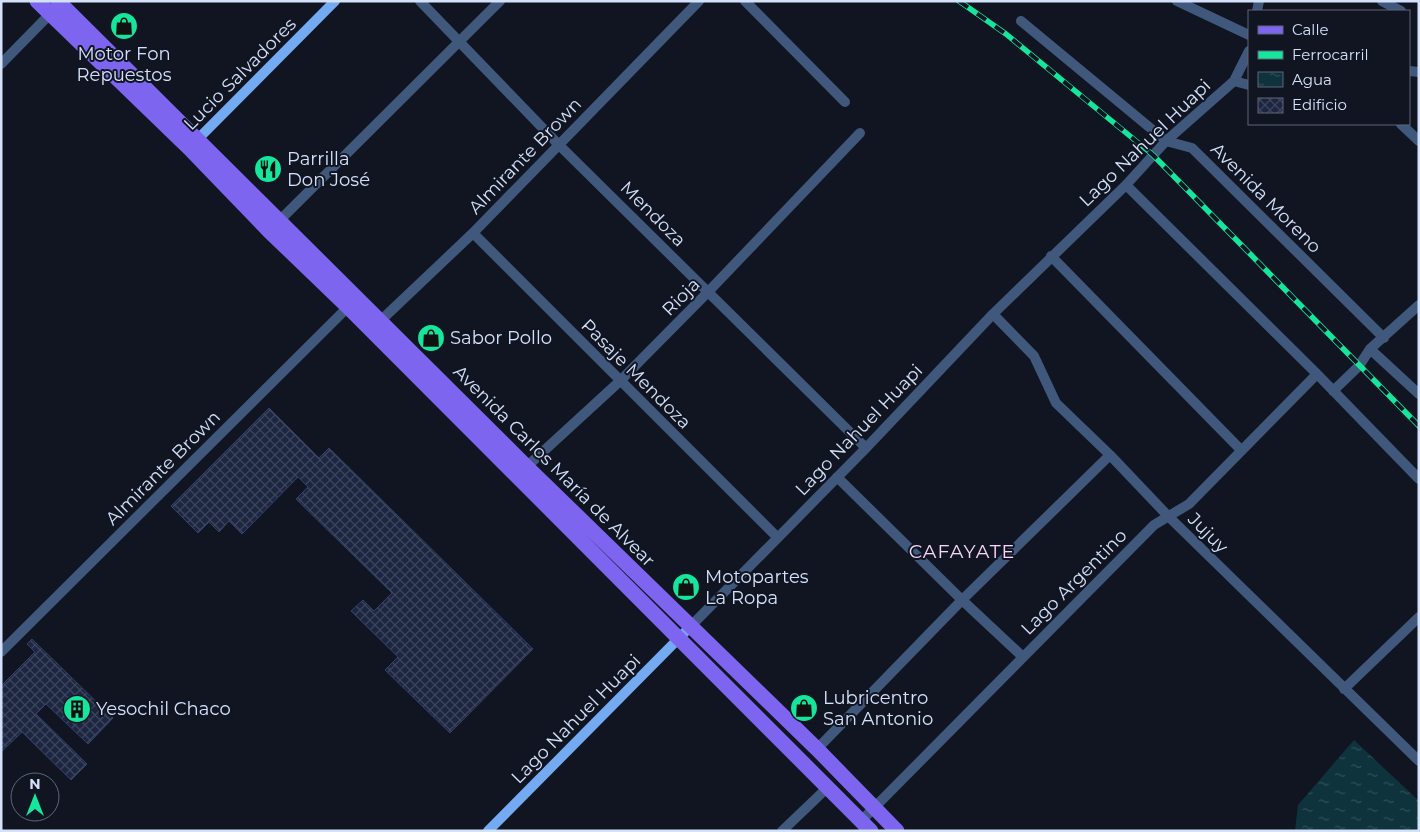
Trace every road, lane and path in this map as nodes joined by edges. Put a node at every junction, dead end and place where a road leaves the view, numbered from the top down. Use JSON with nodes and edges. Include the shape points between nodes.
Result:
{"nodes":[{"id":1,"x":38,"y":1,"type":"edge"},
{"id":2,"x":335,"y":1,"type":"edge"},
{"id":3,"x":420,"y":1,"type":"edge"},
{"id":4,"x":500,"y":1,"type":"edge"},
{"id":5,"x":699,"y":1,"type":"edge"},
{"id":6,"x":745,"y":1,"type":"edge"},
{"id":7,"x":1177,"y":1,"type":"edge"},
{"id":8,"x":1382,"y":1,"type":"edge"},
{"id":9,"x":53,"y":5,"type":"edge"},
{"id":10,"x":1399,"y":10,"type":"edge"},
{"id":11,"x":1021,"y":21,"type":"dead end"},
{"id":12,"x":1248,"y":35,"type":"edge"},
{"id":13,"x":459,"y":42,"type":"junction"},
{"id":14,"x":1248,"y":53,"type":"edge"},
{"id":15,"x":1,"y":64,"type":"edge"},
{"id":16,"x":1234,"y":81,"type":"junction"},
{"id":17,"x":1248,"y":85,"type":"edge"},
{"id":18,"x":845,"y":102,"type":"dead end"},
{"id":19,"x":1402,"y":125,"type":"edge"},
{"id":20,"x":860,"y":133,"type":"dead end"},
{"id":21,"x":1166,"y":141,"type":"junction"},
{"id":22,"x":1419,"y":141,"type":"edge"},
{"id":23,"x":193,"y":144,"type":"junction"},
{"id":24,"x":560,"y":145,"type":"junction"},
{"id":25,"x":1126,"y":185,"type":"junction"},
{"id":26,"x":274,"y":226,"type":"junction"},
{"id":27,"x":472,"y":233,"type":"junction"},
{"id":28,"x":1051,"y":256,"type":"junction"},
{"id":29,"x":708,"y":292,"type":"junction"},
{"id":30,"x":1419,"y":306,"type":"edge"},
{"id":31,"x":348,"y":307,"type":"junction"},
{"id":32,"x":993,"y":314,"type":"junction"},
{"id":33,"x":375,"y":326,"type":"junction"},
{"id":34,"x":1384,"y":338,"type":"junction"},
{"id":35,"x":1370,"y":349,"type":"junction"},
{"id":36,"x":1317,"y":374,"type":"junction"},
{"id":37,"x":620,"y":381,"type":"junction"},
{"id":38,"x":1334,"y":391,"type":"junction"},
{"id":39,"x":1419,"y":394,"type":"edge"},
{"id":40,"x":866,"y":448,"type":"junction"},
{"id":41,"x":1241,"y":450,"type":"junction"},
{"id":42,"x":1110,"y":455,"type":"junction"},
{"id":43,"x":522,"y":472,"type":"junction"},
{"id":44,"x":837,"y":476,"type":"junction"},
{"id":45,"x":1419,"y":479,"type":"edge"},
{"id":46,"x":1168,"y":516,"type":"junction"},
{"id":47,"x":777,"y":537,"type":"junction"},
{"id":48,"x":962,"y":600,"type":"junction"},
{"id":49,"x":1419,"y":617,"type":"edge"},
{"id":50,"x":690,"y":627,"type":"junction"},
{"id":51,"x":678,"y":640,"type":"junction"},
{"id":52,"x":1,"y":652,"type":"edge"},
{"id":53,"x":1023,"y":657,"type":"junction"},
{"id":54,"x":1344,"y":689,"type":"junction"},
{"id":55,"x":818,"y":749,"type":"junction"},
{"id":56,"x":1419,"y":761,"type":"edge"},
{"id":57,"x":827,"y":788,"type":"junction"},
{"id":58,"x":874,"y":808,"type":"junction"},
{"id":59,"x":866,"y":826,"type":"edge"},
{"id":60,"x":488,"y":831,"type":"edge"},
{"id":61,"x":782,"y":831,"type":"edge"},
{"id":62,"x":896,"y":831,"type":"edge"}],
"edges":[{"from":1,"to":9,"type":"main road","name":"Avenida Carlos María de Alvear"},
{"from":2,"to":23,"type":"main road","name":"Lucio Salvadores"},
{"from":3,"to":13,"type":"street","name":"Mendoza"},
{"from":4,"to":13,"type":"street"},
{"from":5,"to":24,"type":"street","name":"Almirante Brown"},
{"from":6,"to":18,"type":"street"},
{"from":7,"to":12,"type":"street"},
{"from":8,"to":10,"type":"street"},
{"from":9,"to":15,"type":"street"},
{"from":9,"to":23,"type":"main road","name":"Avenida Carlos María de Alvear"},
{"from":11,"to":21,"type":"street","name":"Avenida Moreno"},
{"from":13,"to":24,"type":"street","name":"Mendoza"},
{"from":13,"to":26,"type":"street"},
{"from":14,"to":16,"type":"street","name":"Lago Nahuel Huapi"},
{"from":16,"to":17,"type":"street"},
{"from":16,"to":21,"type":"street","name":"Lago Nahuel Huapi"},
{"from":19,"to":22,"type":"street"},
{"from":20,"to":29,"type":"street","name":"Rioja"},
{"from":21,"to":25,"type":"street","name":"Lago Nahuel Huapi"},
{"from":21,"to":34,"type":"street","name":"Avenida Moreno","via":[[1192,148]]},
{"from":23,"to":26,"type":"main road","name":"Avenida Carlos María de Alvear"},
{"from":24,"to":27,"type":"street","name":"Almirante Brown"},
{"from":24,"to":29,"type":"street","name":"Mendoza"},
{"from":25,"to":28,"type":"street","name":"Lago Nahuel Huapi"},
{"from":25,"to":36,"type":"street"},
{"from":26,"to":31,"type":"main road","name":"Avenida Carlos María de Alvear"},
{"from":26,"to":33,"type":"main road","name":"Avenida Carlos María de Alvear"},
{"from":27,"to":33,"type":"street","name":"Almirante Brown"},
{"from":27,"to":37,"type":"street","name":"Pasaje Mendoza"},
{"from":28,"to":32,"type":"street","name":"Lago Nahuel Huapi"},
{"from":28,"to":41,"type":"street"},
{"from":29,"to":37,"type":"street","name":"Rioja"},
{"from":29,"to":40,"type":"street","name":"Mendoza"},
{"from":30,"to":34,"type":"street"},
{"from":31,"to":33,"type":"main road","name":"Avenida Carlos María de Alvear"},
{"from":31,"to":52,"type":"street","name":"Almirante Brown"},
{"from":32,"to":40,"type":"street","name":"Lago Nahuel Huapi"},
{"from":32,"to":42,"type":"street","name":"Jujuy","via":[[1034,356],[1056,403]]},
{"from":33,"to":43,"type":"main road","name":"Avenida Carlos María de Alvear"},
{"from":34,"to":35,"type":"street"},
{"from":35,"to":38,"type":"street","via":[[1359,366]]},
{"from":35,"to":39,"type":"street"},
{"from":36,"to":38,"type":"street"},
{"from":36,"to":41,"type":"street","name":"Lago Argentino"},
{"from":37,"to":43,"type":"street","name":"Rioja"},
{"from":37,"to":47,"type":"street","name":"Pasaje Mendoza"},
{"from":38,"to":45,"type":"street"},
{"from":40,"to":44,"type":"street","name":"Lago Nahuel Huapi"},
{"from":41,"to":46,"type":"street","name":"Lago Argentino","via":[[1188,504]]},
{"from":42,"to":46,"type":"street","name":"Jujuy"},
{"from":42,"to":48,"type":"street"},
{"from":43,"to":50,"type":"main road","name":"Avenida Carlos María de Alvear"},
{"from":43,"to":51,"type":"main road","name":"Avenida Carlos María de Alvear"},
{"from":44,"to":47,"type":"street","name":"Lago Nahuel Huapi"},
{"from":44,"to":48,"type":"street"},
{"from":46,"to":53,"type":"street","name":"Lago Argentino","via":[[1154,525]]},
{"from":46,"to":54,"type":"street","name":"Jujuy"},
{"from":47,"to":50,"type":"street","name":"Lago Nahuel Huapi"},
{"from":48,"to":53,"type":"street"},
{"from":48,"to":55,"type":"street"},
{"from":49,"to":54,"type":"street"},
{"from":50,"to":51,"type":"main road","name":"Lago Nahuel Huapi"},
{"from":50,"to":55,"type":"main road","name":"Avenida Carlos María de Alvear"},
{"from":51,"to":57,"type":"main road","name":"Avenida Carlos María de Alvear"},
{"from":51,"to":60,"type":"main road","name":"Lago Nahuel Huapi"},
{"from":53,"to":58,"type":"street","name":"Lago Argentino"},
{"from":54,"to":56,"type":"street","name":"Jujuy"},
{"from":55,"to":58,"type":"main road","name":"Avenida Carlos María de Alvear"},
{"from":57,"to":59,"type":"main road","name":"Avenida Carlos María de Alvear"},
{"from":57,"to":61,"type":"street"},
{"from":58,"to":59,"type":"street","name":"Lago Argentino"},
{"from":58,"to":62,"type":"main road","name":"Avenida Carlos María de Alvear"}]}
